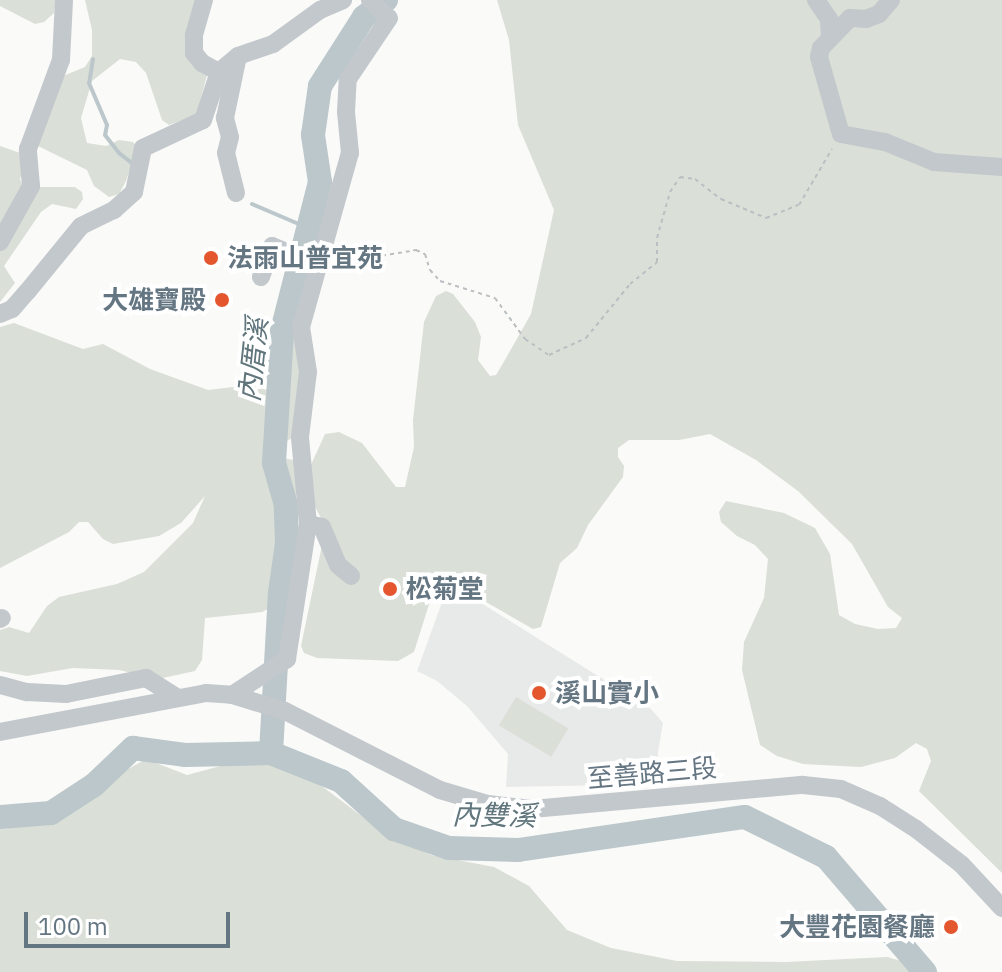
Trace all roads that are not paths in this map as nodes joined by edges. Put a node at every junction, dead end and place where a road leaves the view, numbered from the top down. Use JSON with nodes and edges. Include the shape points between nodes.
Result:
{"nodes":[{"id":1,"x":64,"y":0,"type":"edge"},
{"id":2,"x":204,"y":0,"type":"edge"},
{"id":3,"x":343,"y":0,"type":"edge"},
{"id":4,"x":370,"y":0,"type":"edge"},
{"id":5,"x":816,"y":0,"type":"edge"},
{"id":6,"x":891,"y":0,"type":"edge"},
{"id":7,"x":851,"y":9,"type":"edge"},
{"id":8,"x":830,"y":37,"type":"junction"},
{"id":9,"x":238,"y":56,"type":"junction"},
{"id":10,"x":219,"y":72,"type":"junction"},
{"id":11,"x":1002,"y":167,"type":"edge"},
{"id":12,"x":236,"y":193,"type":"dead end"},
{"id":13,"x":0,"y":242,"type":"edge"},
{"id":14,"x":321,"y":259,"type":"junction"},
{"id":15,"x":261,"y":277,"type":"dead end"},
{"id":16,"x":0,"y":314,"type":"edge"},
{"id":17,"x":308,"y":524,"type":"junction"},
{"id":18,"x":351,"y":576,"type":"dead end"},
{"id":19,"x":0,"y":685,"type":"edge"},
{"id":20,"x":232,"y":695,"type":"junction"},
{"id":21,"x":176,"y":697,"type":"junction"},
{"id":22,"x":0,"y":732,"type":"edge"},
{"id":23,"x":1002,"y":908,"type":"edge"}],
"edges":[{"from":1,"to":13,"type":"street","via":[[61,60],[28,149],[31,186]]},
{"from":2,"to":10,"type":"street","via":[[194,53]]},
{"from":3,"to":9,"type":"street","via":[[273,44]]},
{"from":4,"to":14,"type":"street","via":[[389,18],[348,79],[350,153]]},
{"from":5,"to":8,"type":"street","via":[[829,19]]},
{"from":6,"to":7,"type":"street","via":[[866,19]]},
{"from":7,"to":8,"type":"street"},
{"from":8,"to":11,"type":"street","via":[[819,57],[841,134],[885,142],[934,162]]},
{"from":9,"to":10,"type":"street"},
{"from":9,"to":12,"type":"street","via":[[225,118],[230,137],[226,153]]},
{"from":10,"to":16,"type":"street","via":[[203,120],[143,148],[134,192],[114,210],[81,226],[12,309]]},
{"from":14,"to":15,"type":"street","via":[[301,258],[272,246]]},
{"from":14,"to":17,"type":"street","via":[[301,327],[308,372],[300,437]]},
{"from":17,"to":18,"type":"street","via":[[322,527],[338,565]]},
{"from":17,"to":20,"type":"street","via":[[287,659]]},
{"from":19,"to":21,"type":"street","via":[[66,694],[146,678]]},
{"from":20,"to":21,"type":"street"},
{"from":20,"to":23,"type":"street","name":"至善路三段","via":[[285,711],[440,790],[488,804],[532,809],[803,785],[841,789],[916,829],[962,865]]},
{"from":21,"to":22,"type":"street"}]}
